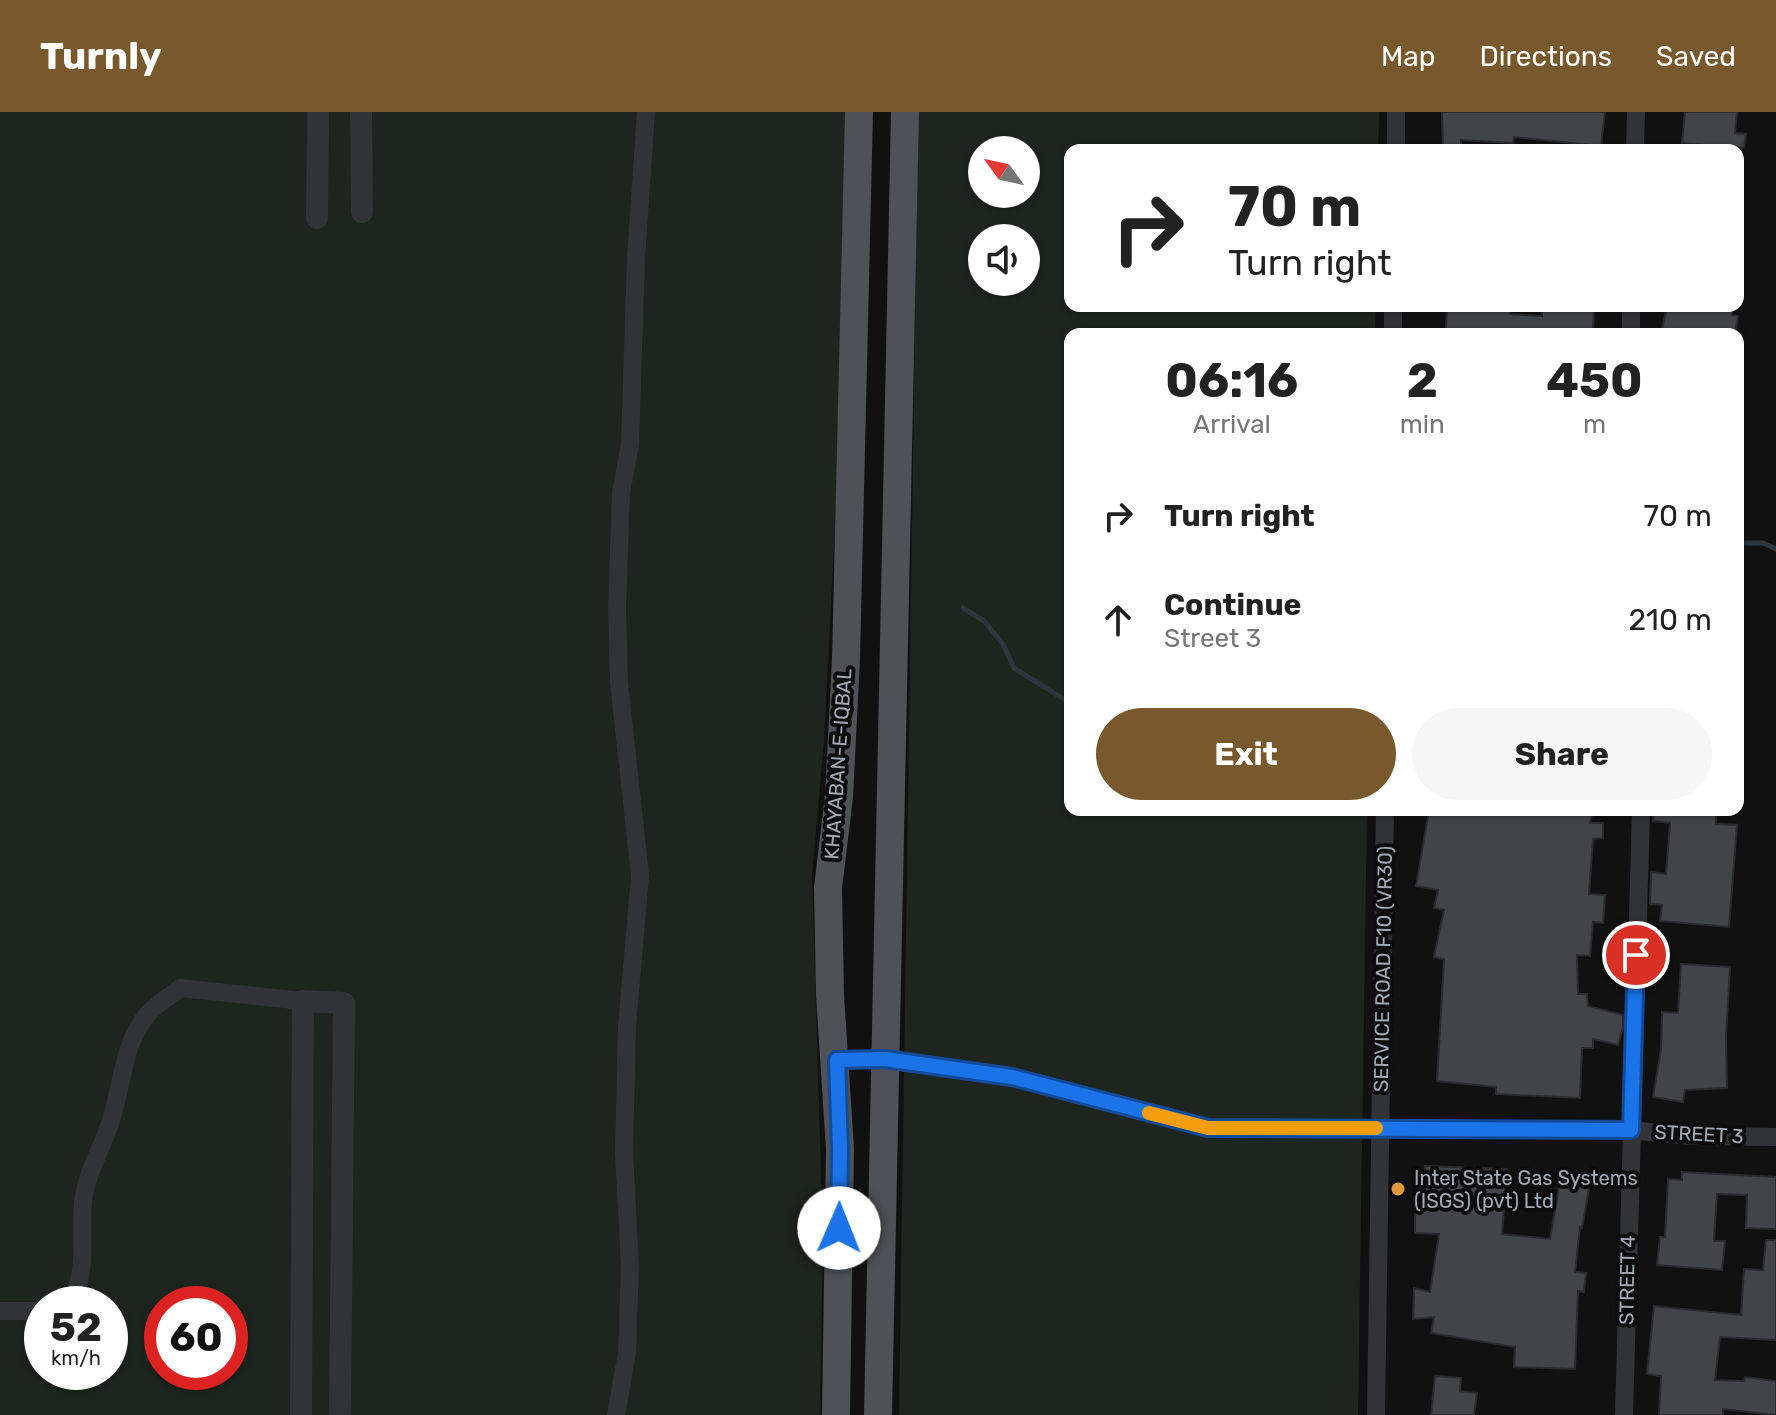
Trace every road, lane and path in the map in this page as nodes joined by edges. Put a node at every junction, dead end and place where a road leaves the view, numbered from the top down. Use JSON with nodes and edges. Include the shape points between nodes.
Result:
{"nodes":[{"id":1,"x":318,"y":112,"type":"edge"},
{"id":2,"x":361,"y":112,"type":"edge"},
{"id":3,"x":646,"y":112,"type":"edge"},
{"id":4,"x":859,"y":112,"type":"edge"},
{"id":5,"x":905,"y":112,"type":"edge"},
{"id":6,"x":1396,"y":112,"type":"edge"},
{"id":7,"x":1636,"y":112,"type":"edge"},
{"id":8,"x":1396,"y":144,"type":"edge"},
{"id":9,"x":1635,"y":144,"type":"edge"},
{"id":10,"x":362,"y":212,"type":"dead end"},
{"id":11,"x":317,"y":218,"type":"dead end"},
{"id":12,"x":1385,"y":816,"type":"edge"},
{"id":13,"x":1641,"y":816,"type":"edge"},
{"id":14,"x":303,"y":1001,"type":"junction"},
{"id":15,"x":885,"y":1059,"type":"junction"},
{"id":16,"x":837,"y":1060,"type":"junction"},
{"id":17,"x":1381,"y":1128,"type":"junction"},
{"id":18,"x":1631,"y":1130,"type":"junction"},
{"id":19,"x":1776,"y":1137,"type":"edge"},
{"id":20,"x":78,"y":1286,"type":"edge"},
{"id":21,"x":0,"y":1311,"type":"edge"},
{"id":22,"x":24,"y":1311,"type":"edge"},
{"id":23,"x":301,"y":1415,"type":"edge"},
{"id":24,"x":340,"y":1415,"type":"edge"},
{"id":25,"x":616,"y":1415,"type":"edge"},
{"id":26,"x":836,"y":1415,"type":"edge"},
{"id":27,"x":878,"y":1415,"type":"edge"},
{"id":28,"x":1376,"y":1415,"type":"edge"},
{"id":29,"x":1624,"y":1415,"type":"edge"}],
"edges":[{"from":1,"to":11,"type":"street"},
{"from":2,"to":10,"type":"street"},
{"from":3,"to":25,"type":"street","via":[[617,608],[619,682],[640,876],[627,1026],[627,1353]]},
{"from":4,"to":16,"type":"main road","name":"KHAYABAN-E-IQBAL","via":[[846,659],[828,888]]},
{"from":5,"to":15,"type":"main road"},
{"from":6,"to":8,"type":"street"},
{"from":7,"to":9,"type":"street"},
{"from":12,"to":17,"type":"street","name":"SERVICE ROAD F10 (VR30)"},
{"from":13,"to":18,"type":"street","name":"STREET 4"},
{"from":14,"to":20,"type":"street","via":[[180,988],[146,1016],[124,1066],[83,1202]]},
{"from":14,"to":23,"type":"street"},
{"from":14,"to":24,"type":"street","via":[[344,1003]]},
{"from":15,"to":16,"type":"street","name":"STREET 3"},
{"from":15,"to":17,"type":"street","name":"STREET 3","via":[[1012,1077],[1208,1128]]},
{"from":15,"to":27,"type":"main road"},
{"from":16,"to":26,"type":"main road","name":"KHAYABAN-E-IQBAL"},
{"from":17,"to":18,"type":"street","name":"STREET 3"},
{"from":17,"to":28,"type":"street","name":"SERVICE ROAD F10 (VR30)"},
{"from":18,"to":19,"type":"street","name":"STREET 3"},
{"from":18,"to":29,"type":"street","name":"STREET 4"},
{"from":21,"to":22,"type":"street"}]}
